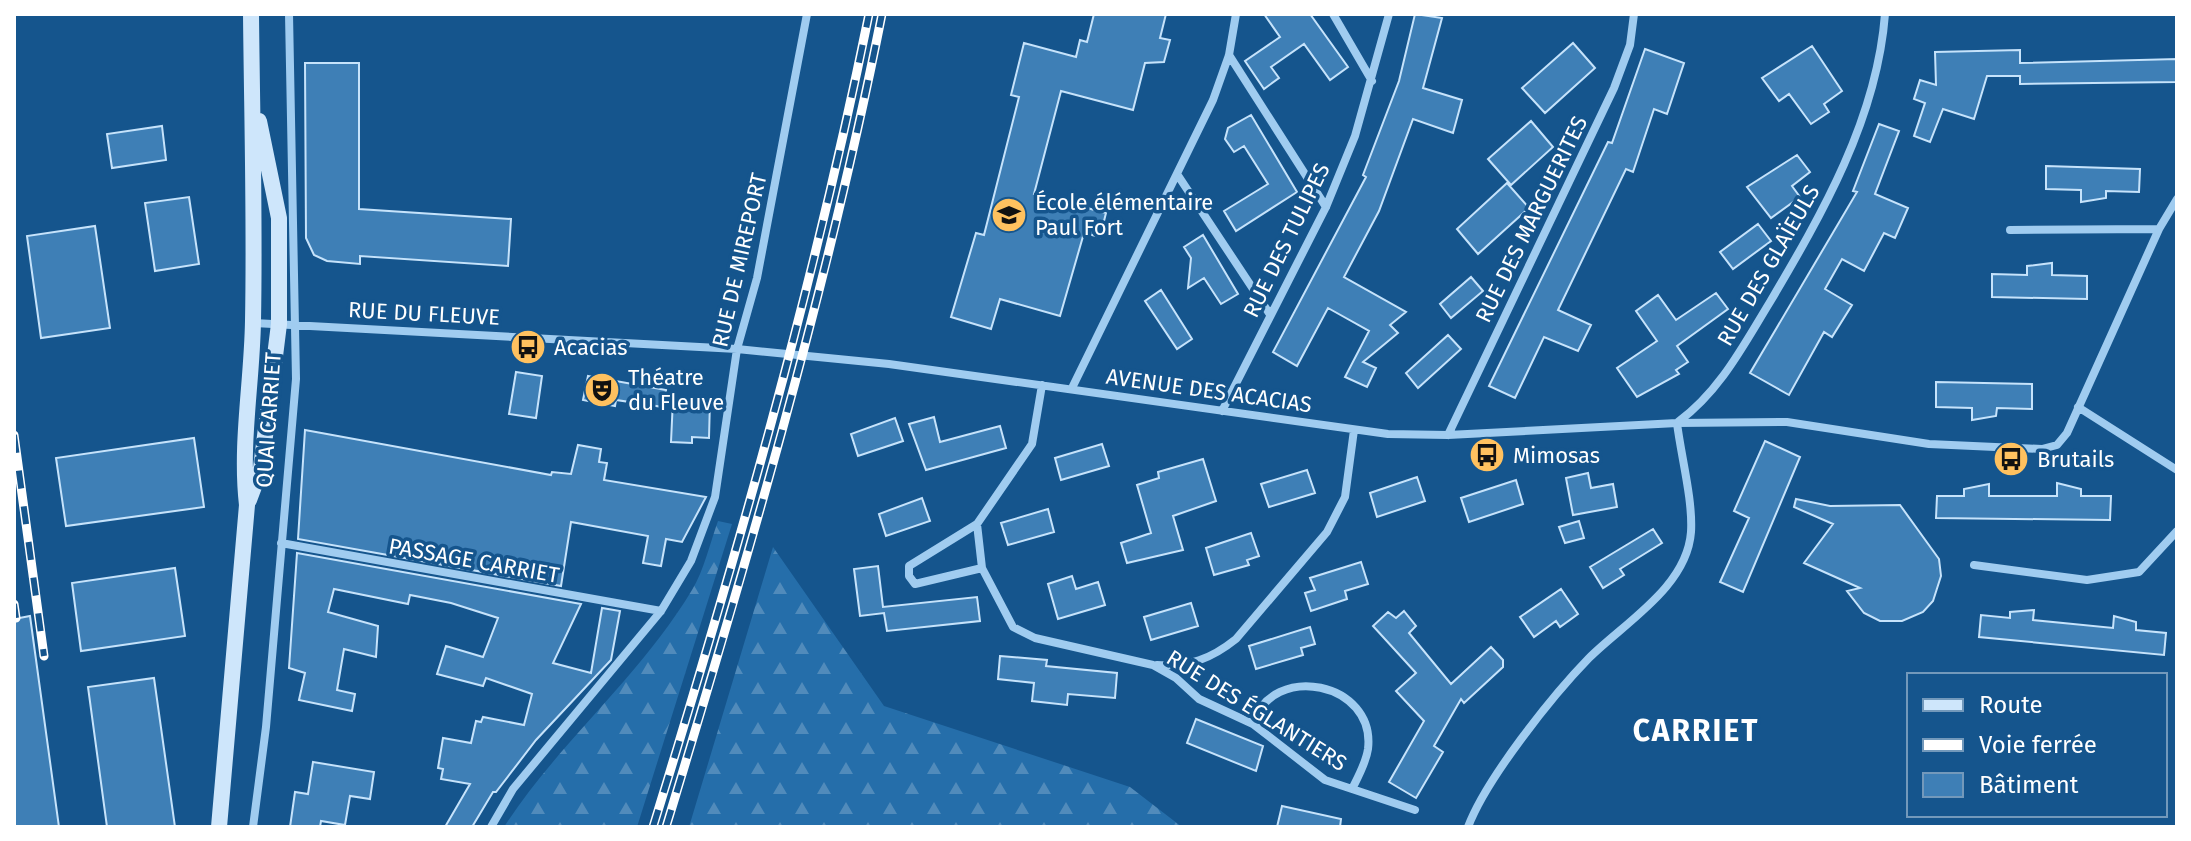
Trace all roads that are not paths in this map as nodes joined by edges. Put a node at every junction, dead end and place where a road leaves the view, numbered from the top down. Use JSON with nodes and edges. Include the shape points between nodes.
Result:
{"nodes":[{"id":1,"x":251,"y":14,"type":"edge"},
{"id":2,"x":289,"y":14,"type":"edge"},
{"id":3,"x":807,"y":14,"type":"edge"},
{"id":4,"x":1236,"y":14,"type":"edge"},
{"id":5,"x":1333,"y":14,"type":"edge"},
{"id":6,"x":1389,"y":14,"type":"edge"},
{"id":7,"x":1634,"y":14,"type":"edge"},
{"id":8,"x":1885,"y":14,"type":"edge"},
{"id":9,"x":1229,"y":55,"type":"junction"},
{"id":10,"x":1372,"y":82,"type":"junction"},
{"id":11,"x":252,"y":83,"type":"junction"},
{"id":12,"x":1177,"y":174,"type":"junction"},
{"id":13,"x":2177,"y":199,"type":"edge"},
{"id":14,"x":1326,"y":207,"type":"junction"},
{"id":15,"x":2159,"y":229,"type":"junction"},
{"id":16,"x":2010,"y":230,"type":"dead end"},
{"id":17,"x":1269,"y":313,"type":"junction"},
{"id":18,"x":253,"y":323,"type":"junction"},
{"id":19,"x":287,"y":325,"type":"junction"},
{"id":20,"x":737,"y":349,"type":"junction"},
{"id":21,"x":1042,"y":385,"type":"junction"},
{"id":22,"x":1072,"y":388,"type":"junction"},
{"id":23,"x":2078,"y":407,"type":"junction"},
{"id":24,"x":1222,"y":411,"type":"junction"},
{"id":25,"x":1677,"y":423,"type":"junction"},
{"id":26,"x":1354,"y":430,"type":"junction"},
{"id":27,"x":1448,"y":435,"type":"junction"},
{"id":28,"x":2177,"y":470,"type":"edge"},
{"id":29,"x":247,"y":505,"type":"junction"},
{"id":30,"x":977,"y":524,"type":"junction"},
{"id":31,"x":2177,"y":531,"type":"edge"},
{"id":32,"x":281,"y":543,"type":"junction"},
{"id":33,"x":1974,"y":565,"type":"dead end"},
{"id":34,"x":982,"y":568,"type":"junction"},
{"id":35,"x":661,"y":611,"type":"junction"},
{"id":36,"x":1153,"y":665,"type":"junction"},
{"id":37,"x":1253,"y":724,"type":"junction"},
{"id":38,"x":1352,"y":789,"type":"junction"},
{"id":39,"x":1415,"y":810,"type":"dead end"},
{"id":40,"x":219,"y":827,"type":"edge"},
{"id":41,"x":253,"y":827,"type":"edge"},
{"id":42,"x":491,"y":827,"type":"edge"},
{"id":43,"x":1468,"y":827,"type":"edge"}],
"edges":[{"from":1,"to":11,"type":"main road","name":"QUAI CARRIET"},
{"from":2,"to":19,"type":"street","name":"QUAI CARRIET"},
{"from":3,"to":20,"type":"street","name":"RUE DE MIREPORT","via":[[757,278]]},
{"from":4,"to":9,"type":"street"},
{"from":5,"to":10,"type":"street"},
{"from":6,"to":10,"type":"street","name":"RUE DES TULIPES"},
{"from":7,"to":27,"type":"street","name":"RUE DES MARGUERITES","via":[[1630,45],[1614,88]]},
{"from":8,"to":25,"type":"street","name":"RUE DES GLAÏEULS","via":[[1873,80],[1822,213],[1732,364],[1704,403]]},
{"from":9,"to":12,"type":"street"},
{"from":9,"to":14,"type":"street"},
{"from":10,"to":14,"type":"street","name":"RUE DES TULIPES"},
{"from":11,"to":18,"type":"main road","name":"QUAI CARRIET"},
{"from":11,"to":19,"type":"main road","name":"QUAI CARRIET","via":[[279,218]]},
{"from":12,"to":17,"type":"street"},
{"from":12,"to":22,"type":"street"},
{"from":13,"to":15,"type":"street","name":"AVENUE DES ACACIAS"},
{"from":14,"to":17,"type":"street","name":"RUE DES TULIPES"},
{"from":15,"to":16,"type":"street"},
{"from":15,"to":23,"type":"street","name":"AVENUE DES ACACIAS"},
{"from":17,"to":24,"type":"street","name":"RUE DES TULIPES"},
{"from":18,"to":19,"type":"street","name":"RUE DU FLEUVE"},
{"from":18,"to":29,"type":"main road","name":"QUAI CARRIET","via":[[243,467]]},
{"from":19,"to":20,"type":"street","name":"RUE DU FLEUVE"},
{"from":19,"to":29,"type":"main road","name":"QUAI CARRIET","via":[[261,468]]},
{"from":19,"to":32,"type":"street","name":"QUAI CARRIET","via":[[296,379]]},
{"from":20,"to":21,"type":"street","name":"AVENUE DES ACACIAS"},
{"from":20,"to":35,"type":"street","name":"RUE DE MIREPORT","via":[[715,497],[691,561]]},
{"from":21,"to":22,"type":"street","name":"AVENUE DES ACACIAS"},
{"from":21,"to":30,"type":"street","via":[[1032,444]]},
{"from":22,"to":24,"type":"street","name":"AVENUE DES ACACIAS"},
{"from":23,"to":25,"type":"street","name":"AVENUE DES ACACIAS","via":[[2057,445],[2042,449],[1929,444],[1787,422]]},
{"from":23,"to":28,"type":"street"},
{"from":24,"to":26,"type":"street","name":"AVENUE DES ACACIAS"},
{"from":25,"to":27,"type":"street","name":"AVENUE DES ACACIAS"},
{"from":25,"to":43,"type":"street","via":[[1691,533],[1680,569],[1549,704],[1480,799]]},
{"from":26,"to":27,"type":"street","name":"AVENUE DES ACACIAS"},
{"from":26,"to":36,"type":"street","via":[[1345,497],[1327,532],[1218,653],[1193,664]]},
{"from":29,"to":40,"type":"main road","name":"QUAI CARRIET"},
{"from":30,"to":34,"type":"street","name":"RUE DES ÉGLANTIERS"},
{"from":30,"to":34,"type":"street","via":[[909,566],[909,576],[915,584]]},
{"from":31,"to":33,"type":"street","via":[[2139,572],[2087,580]]},
{"from":32,"to":35,"type":"street","name":"PASSAGE CARRIET"},
{"from":32,"to":41,"type":"street","name":"QUAI CARRIET"},
{"from":34,"to":36,"type":"street","name":"RUE DES ÉGLANTIERS","via":[[1013,627],[1035,638]]},
{"from":35,"to":42,"type":"street","name":"RUE DE MIREPORT","via":[[513,789]]},
{"from":36,"to":37,"type":"street","name":"RUE DES ÉGLANTIERS","via":[[1199,699]]},
{"from":37,"to":38,"type":"street","name":"RUE DES ÉGLANTIERS","via":[[1314,773]]},
{"from":37,"to":38,"type":"street","via":[[1269,697],[1295,686],[1320,686],[1347,699],[1362,716],[1368,735],[1368,750]]},
{"from":38,"to":39,"type":"street","name":"RUE DES ÉGLANTIERS"}]}
